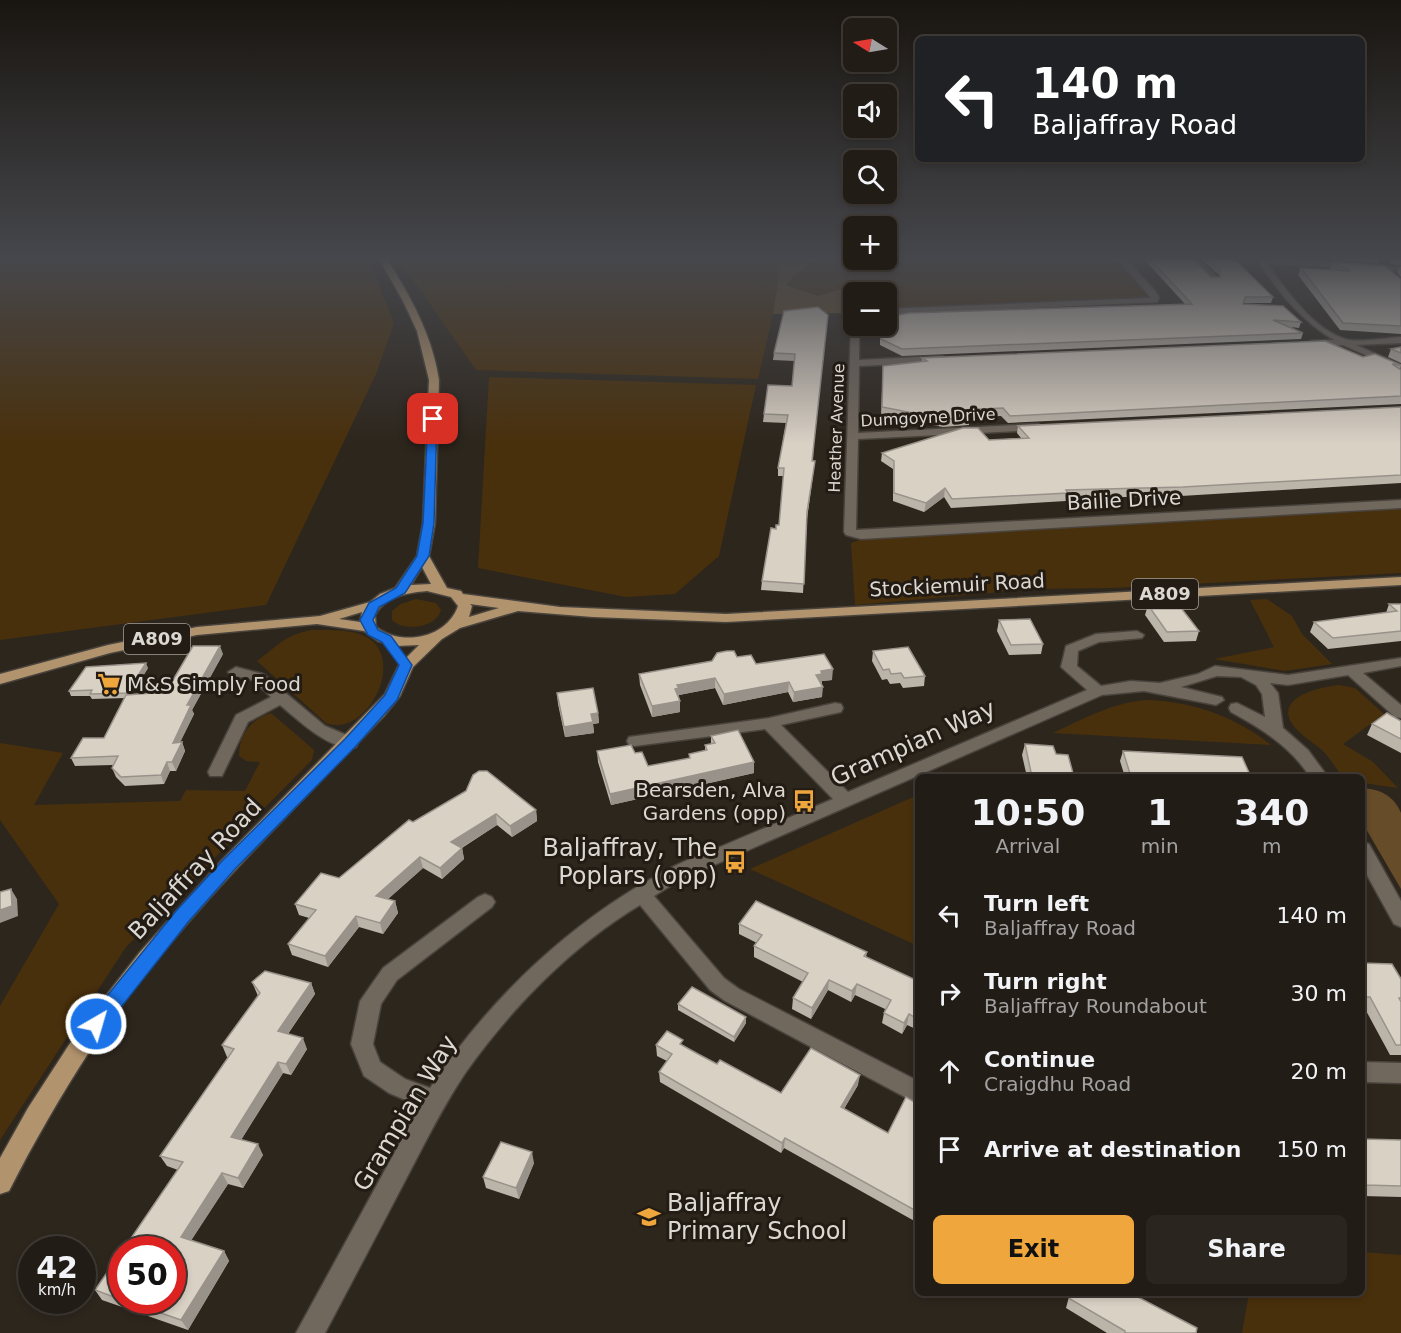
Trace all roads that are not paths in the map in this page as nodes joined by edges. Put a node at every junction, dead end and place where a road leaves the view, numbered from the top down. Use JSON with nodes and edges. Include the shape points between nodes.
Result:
{"nodes":[{"id":1,"x":415,"y":319,"type":"edge"},
{"id":2,"x":1310,"y":319,"type":"edge"},
{"id":3,"x":854,"y":336,"type":"edge"},
{"id":4,"x":1401,"y":340,"type":"edge"},
{"id":5,"x":1347,"y":343,"type":"junction"},
{"id":6,"x":1297,"y":345,"type":"edge"},
{"id":7,"x":955,"y":358,"type":"edge"},
{"id":8,"x":853,"y":363,"type":"junction"},
{"id":9,"x":1401,"y":368,"type":"edge"},
{"id":10,"x":1048,"y":426,"type":"edge"},
{"id":11,"x":852,"y":436,"type":"junction"},
{"id":12,"x":1401,"y":504,"type":"edge"},
{"id":13,"x":850,"y":532,"type":"joint"},
{"id":14,"x":423,"y":556,"type":"junction"},
{"id":15,"x":1401,"y":581,"type":"edge"},
{"id":16,"x":440,"y":588,"type":"junction"},
{"id":17,"x":400,"y":591,"type":"junction"},
{"id":18,"x":461,"y":598,"type":"junction"},
{"id":19,"x":374,"y":605,"type":"junction"},
{"id":20,"x":515,"y":608,"type":"junction"},
{"id":21,"x":317,"y":620,"type":"junction"},
{"id":22,"x":458,"y":624,"type":"junction"},
{"id":23,"x":369,"y":627,"type":"junction"},
{"id":24,"x":1137,"y":635,"type":"dead end"},
{"id":25,"x":437,"y":636,"type":"junction"},
{"id":26,"x":386,"y":639,"type":"junction"},
{"id":27,"x":1401,"y":662,"type":"edge"},
{"id":28,"x":406,"y":665,"type":"junction"},
{"id":29,"x":1351,"y":670,"type":"junction"},
{"id":30,"x":236,"y":672,"type":"dead end"},
{"id":31,"x":1203,"y":677,"type":"junction"},
{"id":32,"x":1253,"y":677,"type":"junction"},
{"id":33,"x":0,"y":679,"type":"edge"},
{"id":34,"x":1288,"y":680,"type":"junction"},
{"id":35,"x":1163,"y":686,"type":"junction"},
{"id":36,"x":1098,"y":691,"type":"junction"},
{"id":37,"x":281,"y":698,"type":"junction"},
{"id":38,"x":1270,"y":698,"type":"junction"},
{"id":39,"x":1216,"y":700,"type":"junction"},
{"id":40,"x":835,"y":708,"type":"dead end"},
{"id":41,"x":1237,"y":708,"type":"junction"},
{"id":42,"x":1401,"y":713,"type":"edge"},
{"id":43,"x":769,"y":723,"type":"junction"},
{"id":44,"x":1275,"y":728,"type":"junction"},
{"id":45,"x":635,"y":741,"type":"dead end"},
{"id":46,"x":350,"y":743,"type":"junction"},
{"id":47,"x":216,"y":772,"type":"dead end"},
{"id":48,"x":1317,"y":774,"type":"edge"},
{"id":49,"x":846,"y":800,"type":"junction"},
{"id":50,"x":1365,"y":854,"type":"edge"},
{"id":51,"x":641,"y":893,"type":"junction"},
{"id":52,"x":485,"y":902,"type":"dead end"},
{"id":53,"x":1401,"y":918,"type":"edge"},
{"id":54,"x":1365,"y":1072,"type":"edge"},
{"id":55,"x":1401,"y":1073,"type":"edge"},
{"id":56,"x":915,"y":1091,"type":"edge"},
{"id":57,"x":435,"y":1101,"type":"junction"},
{"id":58,"x":0,"y":1182,"type":"edge"},
{"id":59,"x":310,"y":1333,"type":"edge"}],
"edges":[{"from":1,"to":14,"type":"main road","via":[[432,359],[434,380],[429,523]]},
{"from":2,"to":5,"type":"street"},
{"from":3,"to":8,"type":"street","name":"Heather Avenue"},
{"from":4,"to":5,"type":"street"},
{"from":5,"to":6,"type":"street"},
{"from":5,"to":9,"type":"street"},
{"from":7,"to":8,"type":"street"},
{"from":8,"to":11,"type":"street","name":"Heather Avenue"},
{"from":10,"to":11,"type":"street","name":"Dumgoyne Drive"},
{"from":11,"to":13,"type":"street","name":"Heather Avenue"},
{"from":12,"to":13,"type":"street","name":"Bailie Drive","via":[[861,535]]},
{"from":14,"to":16,"type":"main road"},
{"from":14,"to":17,"type":"main road"},
{"from":15,"to":20,"type":"main road","name":"Stockiemuir Road","number":"A809","via":[[726,618]]},
{"from":16,"to":17,"type":"main road"},
{"from":16,"to":18,"type":"main road","name":"Stockiemuir Road"},
{"from":17,"to":19,"type":"main road"},
{"from":18,"to":20,"type":"main road","name":"Stockiemuir Road","number":"A809"},
{"from":18,"to":22,"type":"main road","via":[[464,615]]},
{"from":19,"to":21,"type":"main road","number":"A809"},
{"from":19,"to":23,"type":"main road","via":[[367,620]]},
{"from":20,"to":22,"type":"main road","name":"Stockiemuir Road","number":"A809"},
{"from":21,"to":23,"type":"main road","number":"A809"},
{"from":21,"to":33,"type":"main road","number":"A809","via":[[197,631],[108,649]]},
{"from":22,"to":25,"type":"main road","name":"Stockiemuir Road"},
{"from":23,"to":26,"type":"main road"},
{"from":24,"to":36,"type":"street","via":[[1096,638],[1071,649],[1069,667]]},
{"from":25,"to":26,"type":"main road","via":[[411,641]]},
{"from":25,"to":28,"type":"main road","name":"Baljaffray Road"},
{"from":26,"to":28,"type":"main road"},
{"from":27,"to":29,"type":"street"},
{"from":28,"to":46,"type":"main road","name":"Baljaffray Road","via":[[392,696]]},
{"from":29,"to":34,"type":"street"},
{"from":29,"to":42,"type":"street"},
{"from":30,"to":37,"type":"street","via":[[258,677]]},
{"from":31,"to":32,"type":"street","name":"Grampian Way","via":[[1223,670]]},
{"from":31,"to":35,"type":"street","name":"Grampian Way"},
{"from":31,"to":39,"type":"street","via":[[1205,690]]},
{"from":32,"to":34,"type":"street","name":"Grampian Way"},
{"from":32,"to":38,"type":"street","via":[[1261,682]]},
{"from":34,"to":38,"type":"street"},
{"from":35,"to":36,"type":"street","name":"Grampian Way","via":[[1136,685]]},
{"from":35,"to":39,"type":"street","name":"Grampian Way"},
{"from":36,"to":49,"type":"street","name":"Grampian Way"},
{"from":37,"to":46,"type":"street","via":[[319,730]]},
{"from":37,"to":47,"type":"street","via":[[242,719]]},
{"from":38,"to":41,"type":"street","name":"Grampian Way","via":[[1254,709]]},
{"from":38,"to":44,"type":"street"},
{"from":39,"to":41,"type":"street","name":"Grampian Way"},
{"from":40,"to":43,"type":"street"},
{"from":41,"to":44,"type":"street","name":"Grampian Way"},
{"from":43,"to":45,"type":"street"},
{"from":43,"to":49,"type":"street"},
{"from":44,"to":48,"type":"street","name":"Grampian Way"},
{"from":46,"to":58,"type":"main road","name":"Baljaffray Road","via":[[229,865],[147,958],[84,1041]]},
{"from":49,"to":51,"type":"street","name":"Grampian Way","via":[[673,875]]},
{"from":50,"to":53,"type":"street"},
{"from":51,"to":56,"type":"street","via":[[724,990]]},
{"from":51,"to":57,"type":"street","name":"Grampian Way","via":[[563,950],[509,1003],[459,1064]]},
{"from":52,"to":57,"type":"street","via":[[390,974],[371,1001],[362,1044],[372,1069],[397,1086]]},
{"from":54,"to":55,"type":"street"},
{"from":57,"to":59,"type":"street","name":"Grampian Way"}]}
